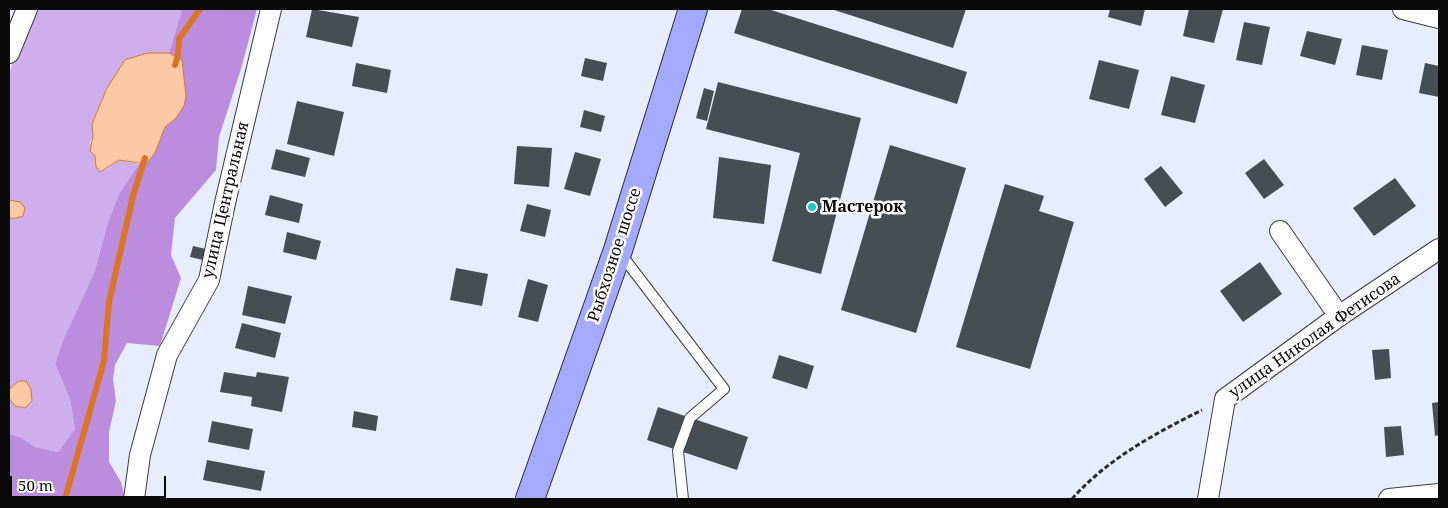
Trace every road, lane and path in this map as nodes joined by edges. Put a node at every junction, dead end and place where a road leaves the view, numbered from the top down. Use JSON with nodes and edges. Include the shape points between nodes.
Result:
{"nodes":[{"id":1,"x":27,"y":9,"type":"edge"},
{"id":2,"x":272,"y":9,"type":"edge"},
{"id":3,"x":693,"y":9,"type":"edge"},
{"id":4,"x":1403,"y":9,"type":"edge"},
{"id":5,"x":1439,"y":18,"type":"edge"},
{"id":6,"x":9,"y":53,"type":"edge"},
{"id":7,"x":1280,"y":231,"type":"dead end"},
{"id":8,"x":1439,"y":249,"type":"edge"},
{"id":9,"x":618,"y":250,"type":"junction"},
{"id":10,"x":1339,"y":316,"type":"junction"},
{"id":11,"x":1225,"y":399,"type":"junction"},
{"id":12,"x":1439,"y":494,"type":"edge"},
{"id":13,"x":134,"y":499,"type":"edge"},
{"id":14,"x":530,"y":499,"type":"edge"},
{"id":15,"x":683,"y":499,"type":"edge"},
{"id":16,"x":1072,"y":499,"type":"edge"},
{"id":17,"x":1208,"y":499,"type":"edge"},
{"id":18,"x":1389,"y":499,"type":"edge"}],
"edges":[{"from":1,"to":6,"type":"street"},
{"from":2,"to":13,"type":"street","name":"улица Центральная","via":[[209,280],[166,355],[140,455]]},
{"from":3,"to":9,"type":"main road","name":"Рыбхозное шоссе"},
{"from":4,"to":5,"type":"street"},
{"from":7,"to":10,"type":"street"},
{"from":8,"to":10,"type":"street","name":"улица Николая Фетисова"},
{"from":9,"to":14,"type":"main road","name":"Рыбхозное шоссе"},
{"from":9,"to":15,"type":"lane","via":[[724,388],[690,418],[678,451]]},
{"from":10,"to":11,"type":"street","name":"улица Николая Фетисова"},
{"from":11,"to":16,"type":"path","via":[[1128,451],[1091,479]]},
{"from":11,"to":17,"type":"street","name":"улица Николая Фетисова"},
{"from":12,"to":18,"type":"street"}]}
